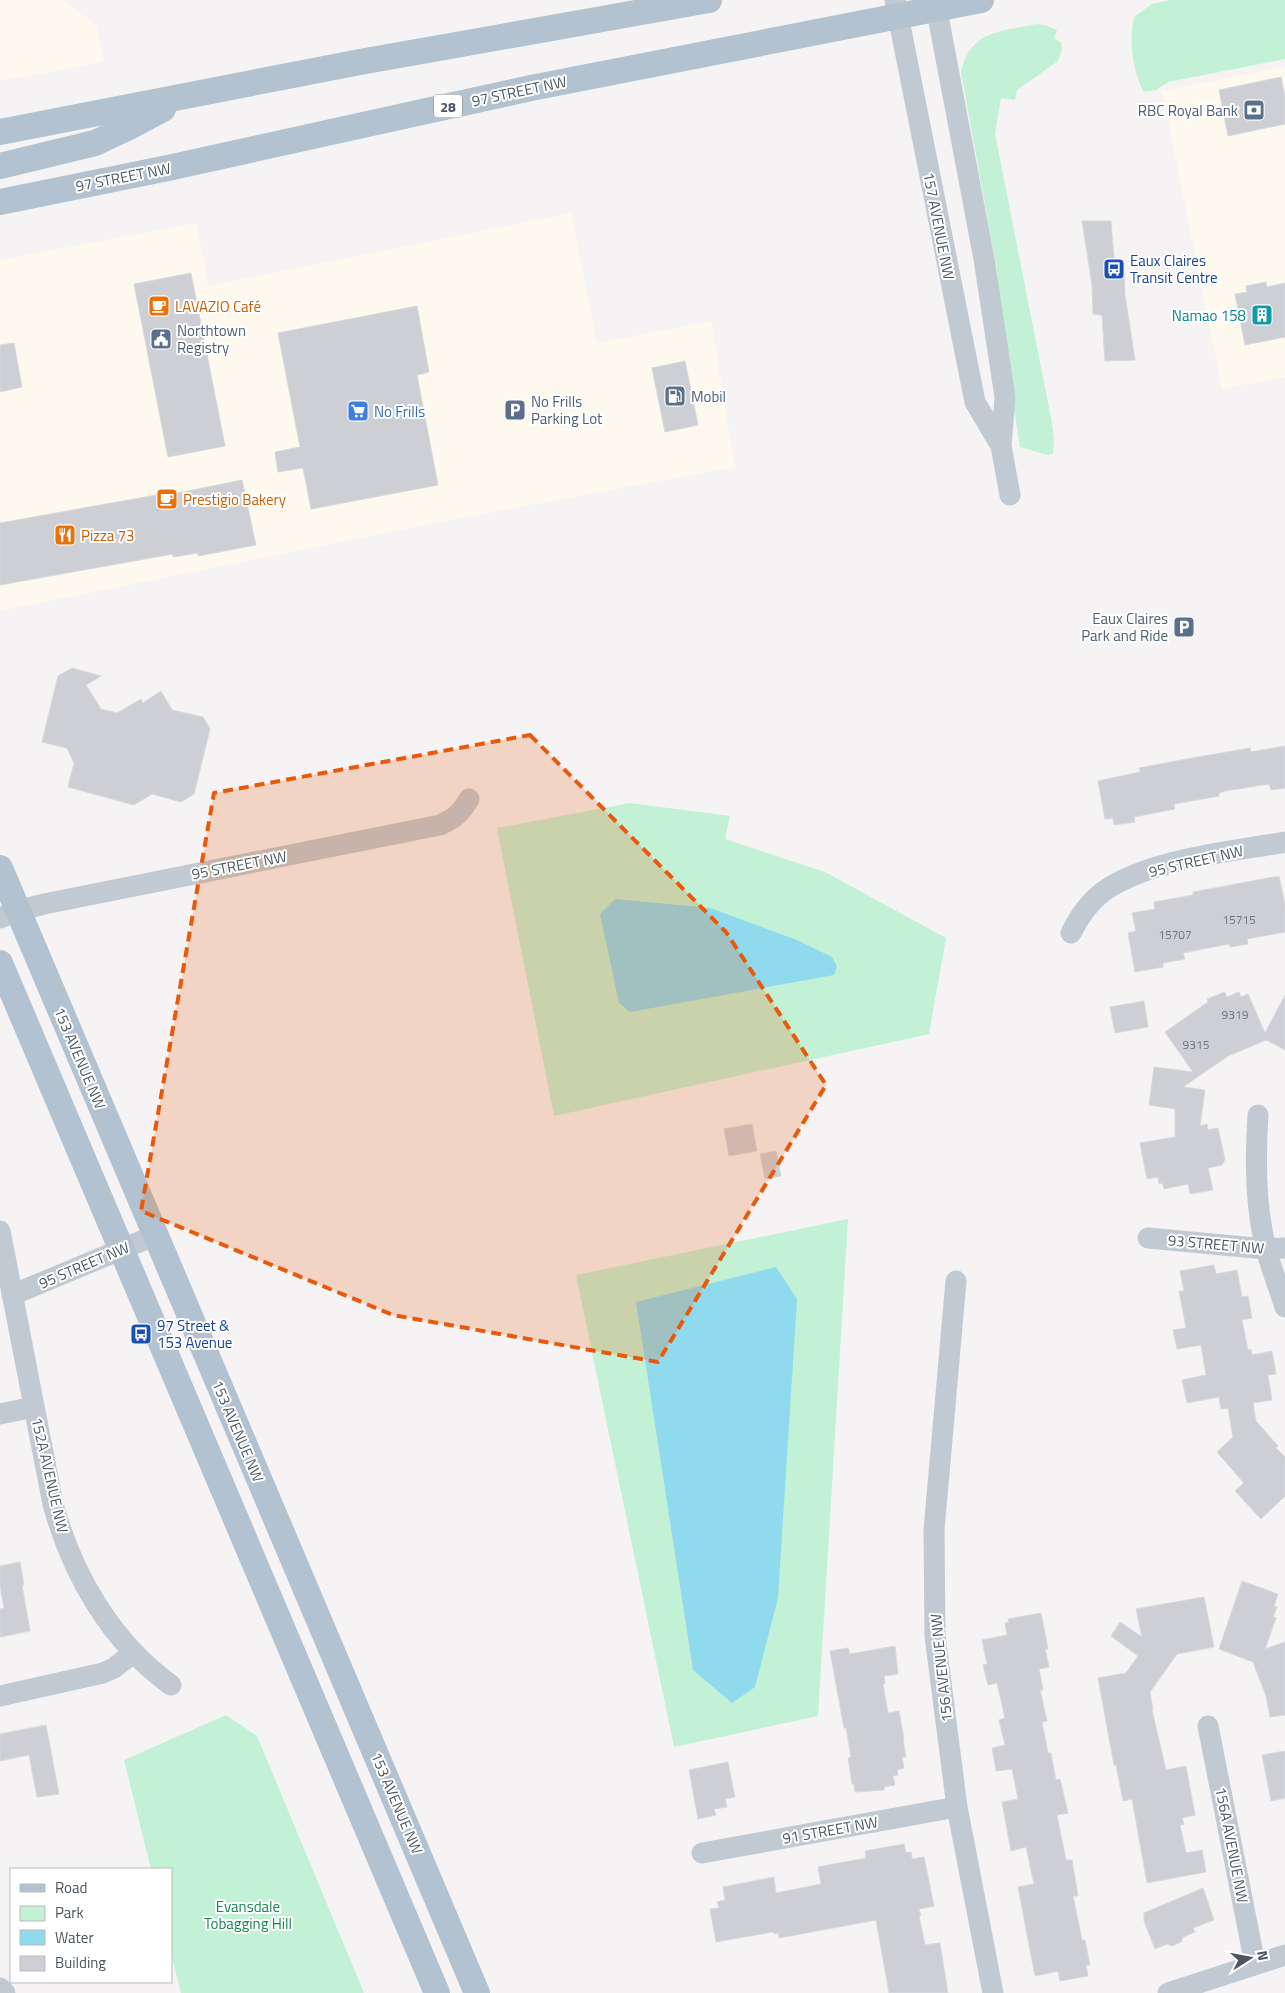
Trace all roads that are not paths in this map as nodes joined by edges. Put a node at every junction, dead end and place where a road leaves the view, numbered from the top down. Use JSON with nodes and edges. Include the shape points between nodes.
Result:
{"nodes":[{"id":1,"x":708,"y":0,"type":"edge"},
{"id":2,"x":981,"y":0,"type":"edge"},
{"id":3,"x":936,"y":4,"type":"edge"},
{"id":4,"x":896,"y":8,"type":"edge"},
{"id":5,"x":183,"y":97,"type":"junction"},
{"id":6,"x":0,"y":132,"type":"edge"},
{"id":7,"x":0,"y":166,"type":"edge"},
{"id":8,"x":0,"y":202,"type":"edge"},
{"id":9,"x":1001,"y":446,"type":"junction"},
{"id":10,"x":1010,"y":495,"type":"dead end"},
{"id":11,"x":469,"y":799,"type":"dead end"},
{"id":12,"x":1285,"y":842,"type":"edge"},
{"id":13,"x":0,"y":868,"type":"edge"},
{"id":14,"x":8,"y":915,"type":"edge"},
{"id":15,"x":1071,"y":933,"type":"dead end"},
{"id":16,"x":0,"y":963,"type":"edge"},
{"id":17,"x":1258,"y":1115,"type":"dead end"},
{"id":18,"x":0,"y":1230,"type":"edge"},
{"id":19,"x":156,"y":1235,"type":"junction"},
{"id":20,"x":1148,"y":1238,"type":"dead end"},
{"id":21,"x":1275,"y":1249,"type":"edge"},
{"id":22,"x":121,"y":1250,"type":"junction"},
{"id":23,"x":956,"y":1281,"type":"dead end"},
{"id":24,"x":12,"y":1295,"type":"junction"},
{"id":25,"x":1285,"y":1307,"type":"edge"},
{"id":26,"x":34,"y":1407,"type":"junction"},
{"id":27,"x":0,"y":1414,"type":"edge"},
{"id":28,"x":133,"y":1653,"type":"junction"},
{"id":29,"x":171,"y":1685,"type":"dead end"},
{"id":30,"x":0,"y":1696,"type":"edge"},
{"id":31,"x":1208,"y":1726,"type":"dead end"},
{"id":32,"x":957,"y":1807,"type":"junction"},
{"id":33,"x":702,"y":1853,"type":"dead end"},
{"id":34,"x":1285,"y":1955,"type":"edge"},
{"id":35,"x":1255,"y":1964,"type":"junction"},
{"id":36,"x":437,"y":1993,"type":"edge"},
{"id":37,"x":477,"y":1993,"type":"edge"},
{"id":38,"x":993,"y":1993,"type":"edge"},
{"id":39,"x":1168,"y":1993,"type":"edge"}],
"edges":[{"from":1,"to":5,"type":"main road"},
{"from":2,"to":3,"type":"main road","name":"97 STREET NW"},
{"from":3,"to":4,"type":"main road","name":"97 STREET NW"},
{"from":3,"to":9,"type":"street","name":"157 AVENUE NW","via":[[984,259],[1005,397]]},
{"from":4,"to":8,"type":"main road","name":"97 STREET NW","number":"28"},
{"from":4,"to":9,"type":"street","name":"157 AVENUE NW","via":[[975,402]]},
{"from":5,"to":6,"type":"main road"},
{"from":5,"to":7,"type":"main road","via":[[95,143]]},
{"from":9,"to":10,"type":"street","name":"157 AVENUE NW"},
{"from":11,"to":14,"type":"street","name":"95 STREET NW","via":[[460,813],[440,825],[54,902]]},
{"from":12,"to":15,"type":"street","name":"95 STREET NW","via":[[1191,859],[1140,873],[1104,891],[1078,918]]},
{"from":13,"to":14,"type":"main road","name":"153 AVENUE NW"},
{"from":14,"to":19,"type":"main road","name":"153 AVENUE NW"},
{"from":16,"to":22,"type":"main road"},
{"from":17,"to":21,"type":"street","via":[[1256,1147],[1260,1217]]},
{"from":18,"to":24,"type":"street","name":"152A AVENUE NW"},
{"from":19,"to":22,"type":"street","name":"95 STREET NW"},
{"from":19,"to":37,"type":"main road","name":"153 AVENUE NW"},
{"from":20,"to":21,"type":"street","name":"93 STREET NW"},
{"from":21,"to":25,"type":"street"},
{"from":22,"to":24,"type":"street","name":"95 STREET NW"},
{"from":22,"to":36,"type":"main road"},
{"from":23,"to":32,"type":"street","name":"156 AVENUE NW","via":[[934,1538],[935,1636]]},
{"from":24,"to":26,"type":"street","name":"152A AVENUE NW"},
{"from":26,"to":27,"type":"street"},
{"from":26,"to":28,"type":"street","name":"152A AVENUE NW","via":[[53,1504],[64,1541],[98,1607]]},
{"from":28,"to":29,"type":"street","name":"152A AVENUE NW"},
{"from":28,"to":30,"type":"street","via":[[114,1668],[98,1675]]},
{"from":31,"to":35,"type":"street","name":"156A AVENUE NW"},
{"from":32,"to":33,"type":"street","name":"91 STREET NW"},
{"from":32,"to":38,"type":"street","name":"156 AVENUE NW"},
{"from":34,"to":35,"type":"street"},
{"from":35,"to":39,"type":"street"}]}
